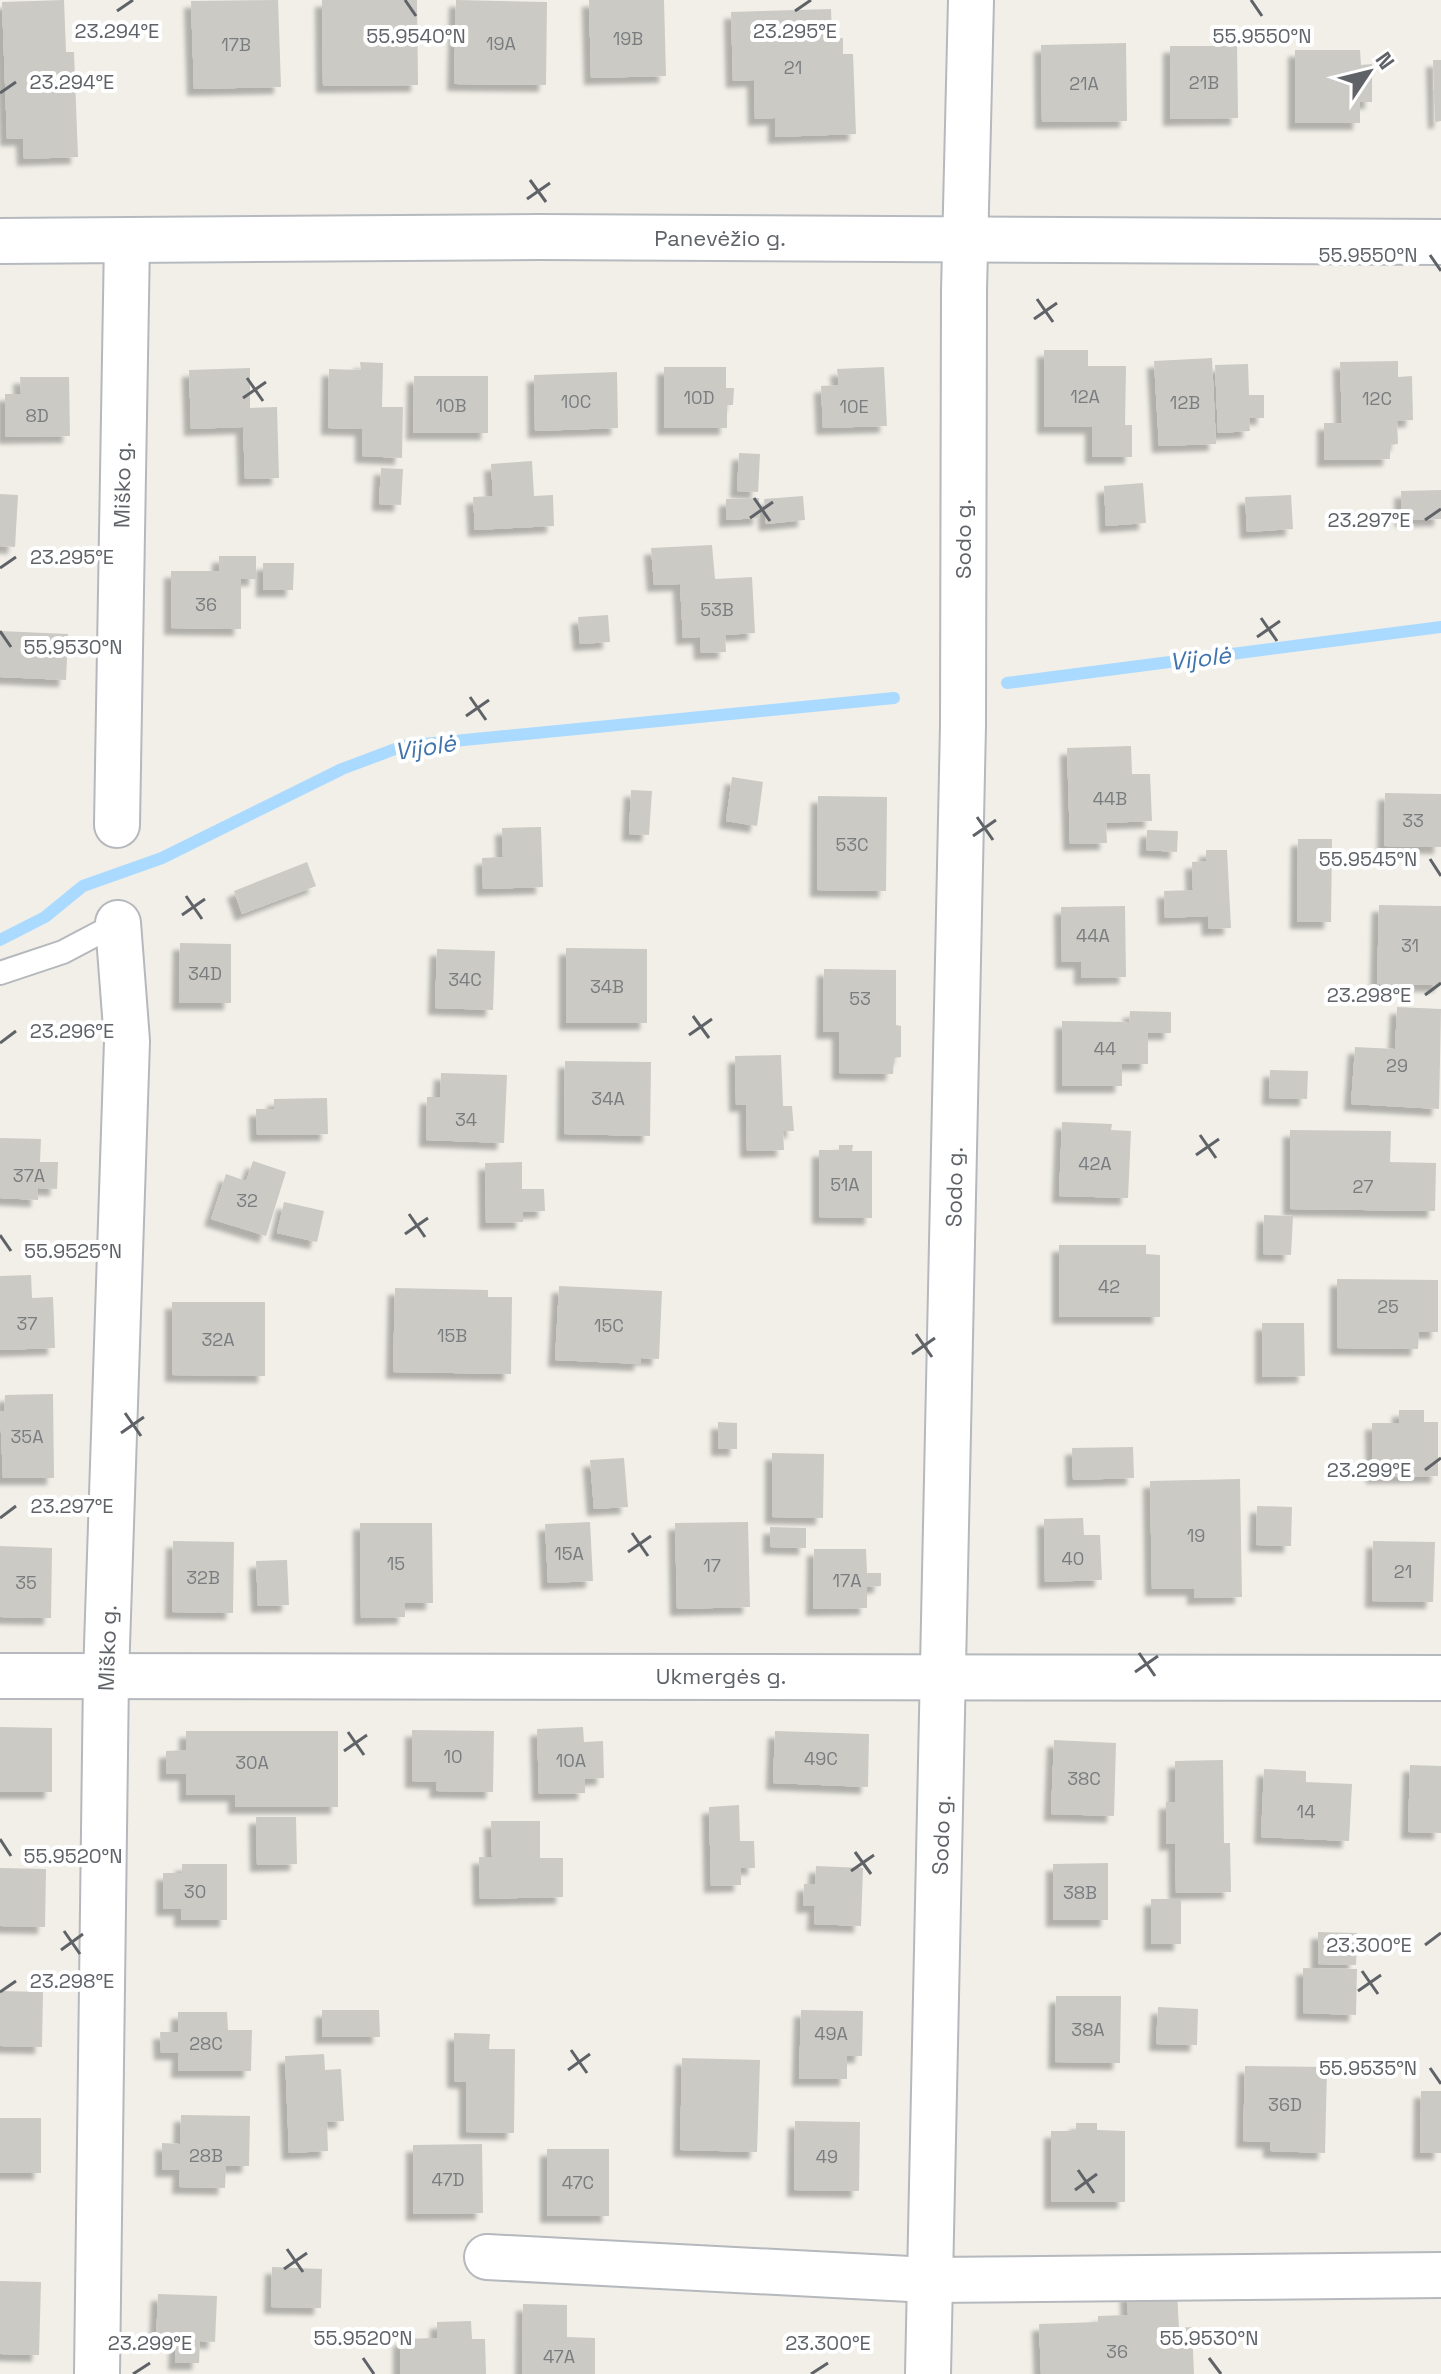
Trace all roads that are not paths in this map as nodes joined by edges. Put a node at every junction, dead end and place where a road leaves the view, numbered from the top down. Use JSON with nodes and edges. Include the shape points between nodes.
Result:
{"nodes":[{"id":1,"x":971,"y":0,"type":"edge"},
{"id":2,"x":965,"y":239,"type":"junction"},
{"id":3,"x":0,"y":241,"type":"edge"},
{"id":4,"x":127,"y":241,"type":"junction"},
{"id":5,"x":1441,"y":242,"type":"edge"},
{"id":6,"x":117,"y":825,"type":"dead end"},
{"id":7,"x":118,"y":923,"type":"joint"},
{"id":8,"x":0,"y":973,"type":"edge"},
{"id":9,"x":0,"y":1676,"type":"edge"},
{"id":10,"x":106,"y":1676,"type":"junction"},
{"id":11,"x":945,"y":1676,"type":"junction"},
{"id":12,"x":1441,"y":1678,"type":"edge"},
{"id":13,"x":487,"y":2257,"type":"dead end"},
{"id":14,"x":1441,"y":2275,"type":"edge"},
{"id":15,"x":929,"y":2280,"type":"junction"},
{"id":16,"x":97,"y":2374,"type":"edge"},
{"id":17,"x":928,"y":2374,"type":"edge"}],
"edges":[{"from":1,"to":2,"type":"street","name":"Sodo g."},
{"from":2,"to":4,"type":"street","name":"Panevėžio g."},
{"from":2,"to":5,"type":"street","name":"Panevėžio g."},
{"from":2,"to":11,"type":"street","name":"Sodo g.","via":[[963,725]]},
{"from":3,"to":4,"type":"street","name":"Panevėžio g."},
{"from":4,"to":6,"type":"street","name":"Miško g."},
{"from":7,"to":8,"type":"lane","via":[[63,952]]},
{"from":7,"to":10,"type":"street","name":"Miško g.","via":[[127,1041]]},
{"from":9,"to":10,"type":"street","name":"Ukmergės g."},
{"from":10,"to":11,"type":"street","name":"Ukmergės g."},
{"from":10,"to":16,"type":"street","name":"Miško g."},
{"from":11,"to":12,"type":"street","name":"Ukmergės g."},
{"from":11,"to":15,"type":"street","name":"Sodo g."},
{"from":13,"to":15,"type":"street"},
{"from":14,"to":15,"type":"street"},
{"from":15,"to":17,"type":"street","name":"Sodo g."}]}
